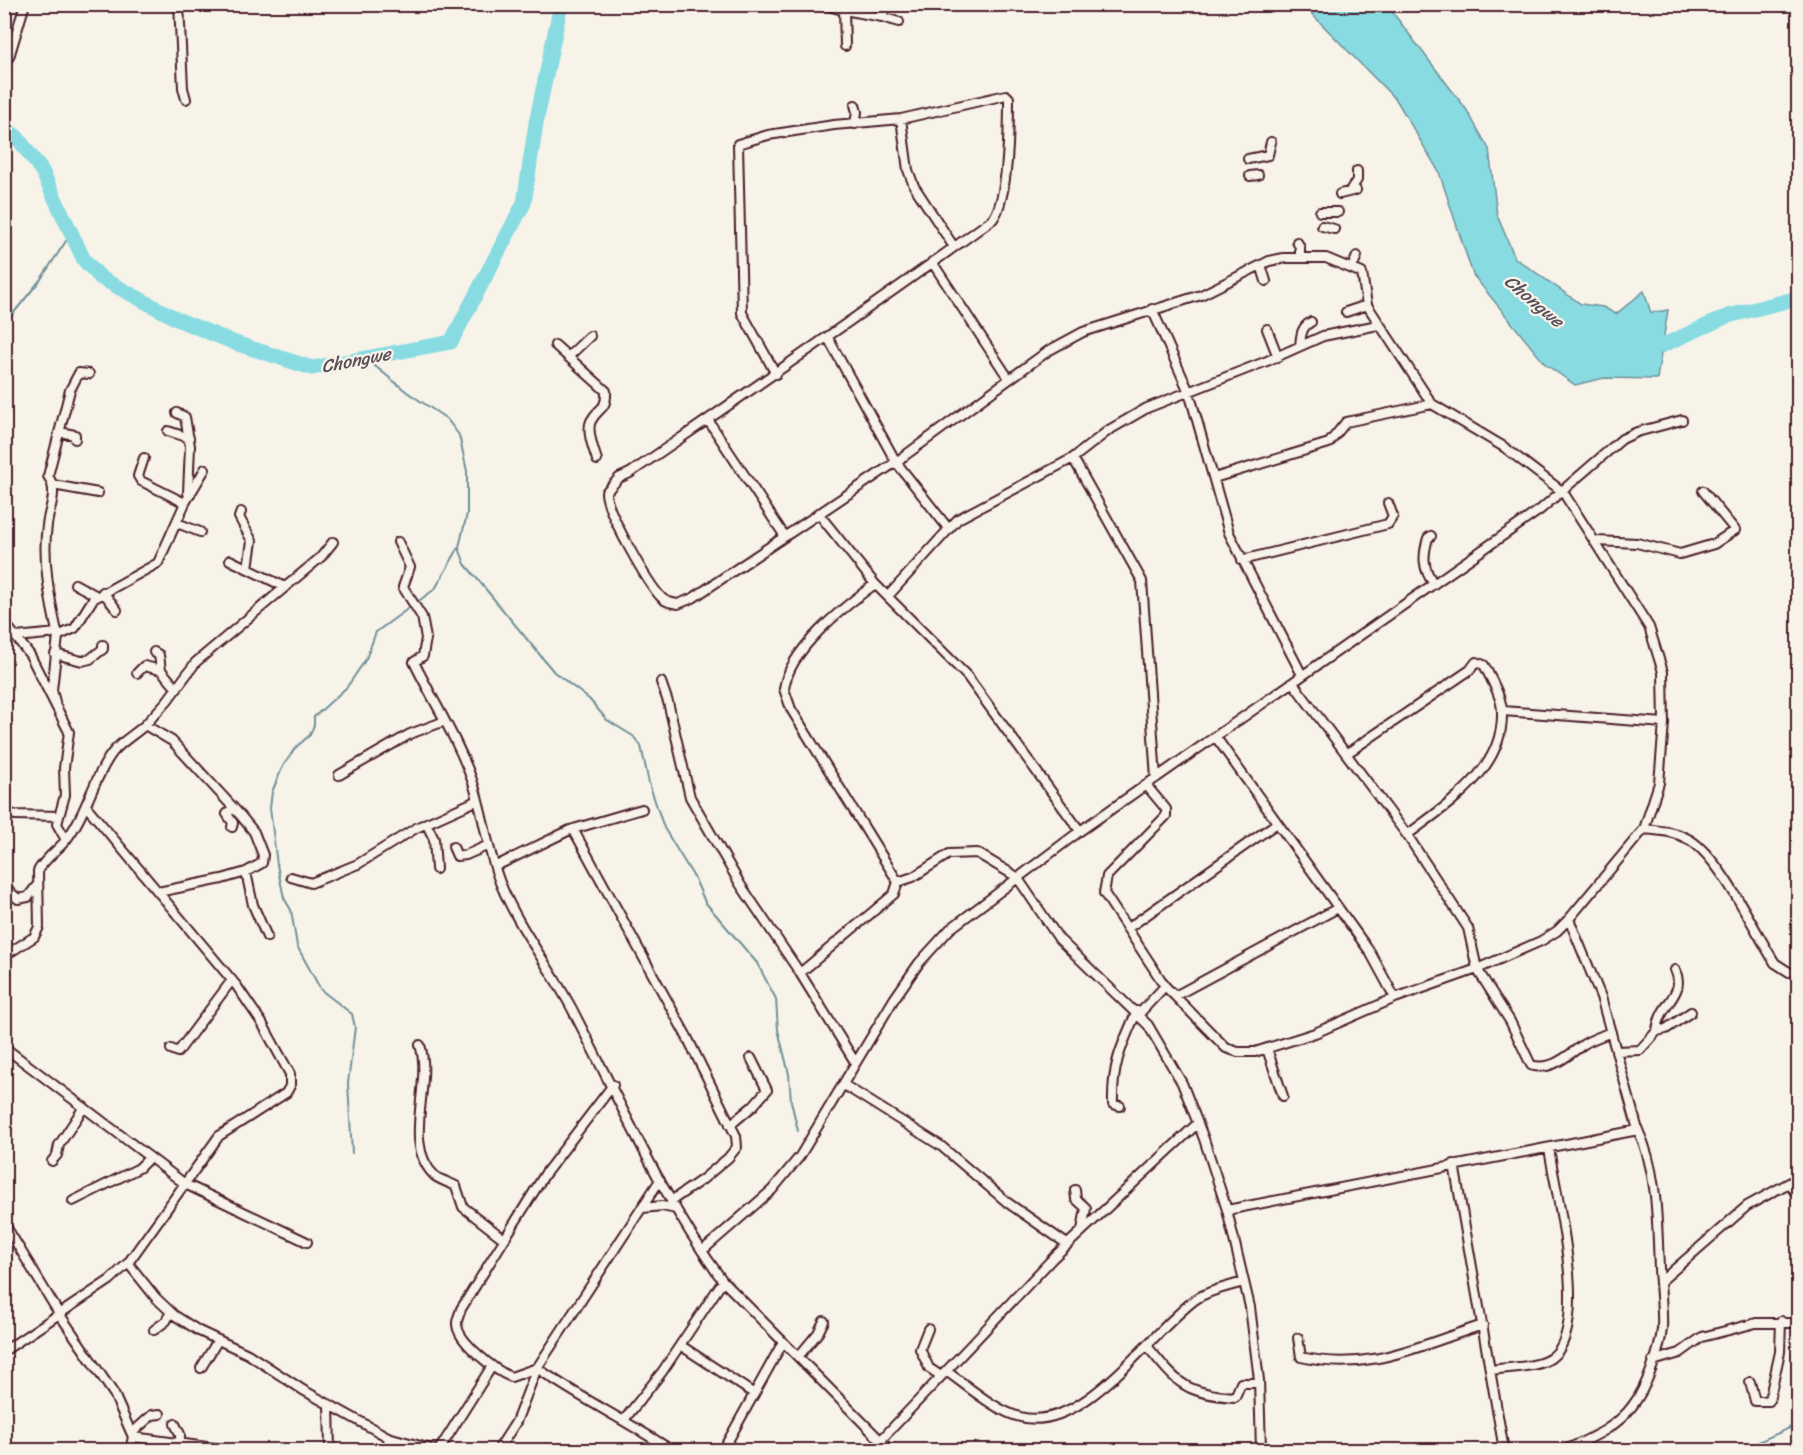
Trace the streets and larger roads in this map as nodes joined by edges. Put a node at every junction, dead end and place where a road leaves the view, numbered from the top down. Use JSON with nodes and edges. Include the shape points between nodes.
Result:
{"nodes":[{"id":1,"x":25,"y":4,"type":"edge"},
{"id":2,"x":179,"y":4,"type":"edge"},
{"id":3,"x":821,"y":4,"type":"edge"},
{"id":4,"x":887,"y":4,"type":"edge"},
{"id":5,"x":841,"y":7,"type":"edge"},
{"id":6,"x":882,"y":17,"type":"junction"},
{"id":7,"x":899,"y":22,"type":"dead end"},
{"id":8,"x":845,"y":46,"type":"dead end"},
{"id":9,"x":4,"y":60,"type":"edge"},
{"id":10,"x":186,"y":99,"type":"dead end"},
{"id":11,"x":855,"y":105,"type":"dead end"},
{"id":12,"x":902,"y":119,"type":"junction"},
{"id":13,"x":855,"y":124,"type":"junction"},
{"id":14,"x":1271,"y":142,"type":"dead end"},
{"id":15,"x":1248,"y":159,"type":"dead end"},
{"id":16,"x":1357,"y":171,"type":"dead end"},
{"id":17,"x":1340,"y":194,"type":"dead end"},
{"id":18,"x":1320,"y":212,"type":"dead end"},
{"id":19,"x":1338,"y":212,"type":"dead end"},
{"id":20,"x":1322,"y":226,"type":"dead end"},
{"id":21,"x":1334,"y":229,"type":"dead end"},
{"id":22,"x":1297,"y":242,"type":"dead end"},
{"id":23,"x":954,"y":248,"type":"junction"},
{"id":24,"x":1357,"y":256,"type":"dead end"},
{"id":25,"x":1300,"y":258,"type":"junction"},
{"id":26,"x":932,"y":262,"type":"junction"},
{"id":27,"x":1261,"y":265,"type":"junction"},
{"id":28,"x":1352,"y":268,"type":"junction"},
{"id":29,"x":1266,"y":281,"type":"dead end"},
{"id":30,"x":1367,"y":305,"type":"junction"},
{"id":31,"x":1152,"y":309,"type":"junction"},
{"id":32,"x":1346,"y":312,"type":"dead end"},
{"id":33,"x":1311,"y":322,"type":"dead end"},
{"id":34,"x":1378,"y":325,"type":"junction"},
{"id":35,"x":1267,"y":329,"type":"dead end"},
{"id":36,"x":590,"y":336,"type":"dead end"},
{"id":37,"x":828,"y":338,"type":"junction"},
{"id":38,"x":555,"y":345,"type":"dead end"},
{"id":39,"x":1300,"y":346,"type":"junction"},
{"id":40,"x":568,"y":357,"type":"junction"},
{"id":41,"x":1278,"y":357,"type":"junction"},
{"id":42,"x":89,"y":374,"type":"dead end"},
{"id":43,"x":776,"y":374,"type":"junction"},
{"id":44,"x":1009,"y":379,"type":"junction"},
{"id":45,"x":1189,"y":392,"type":"junction"},
{"id":46,"x":1432,"y":404,"type":"junction"},
{"id":47,"x":177,"y":413,"type":"dead end"},
{"id":48,"x":708,"y":420,"type":"junction"},
{"id":49,"x":1682,"y":420,"type":"dead end"},
{"id":50,"x":168,"y":431,"type":"dead end"},
{"id":51,"x":59,"y":432,"type":"junction"},
{"id":52,"x":189,"y":438,"type":"junction"},
{"id":53,"x":75,"y":439,"type":"dead end"},
{"id":54,"x":144,"y":458,"type":"dead end"},
{"id":55,"x":1073,"y":458,"type":"junction"},
{"id":56,"x":597,"y":460,"type":"dead end"},
{"id":57,"x":896,"y":462,"type":"junction"},
{"id":58,"x":205,"y":469,"type":"dead end"},
{"id":59,"x":1214,"y":478,"type":"junction"},
{"id":60,"x":53,"y":485,"type":"junction"},
{"id":61,"x":1703,"y":491,"type":"dead end"},
{"id":62,"x":1563,"y":492,"type":"junction"},
{"id":63,"x":98,"y":493,"type":"dead end"},
{"id":64,"x":186,"y":501,"type":"junction"},
{"id":65,"x":1388,"y":503,"type":"dead end"},
{"id":66,"x":240,"y":512,"type":"dead end"},
{"id":67,"x":818,"y":513,"type":"junction"},
{"id":68,"x":177,"y":523,"type":"junction"},
{"id":69,"x":948,"y":528,"type":"junction"},
{"id":70,"x":200,"y":532,"type":"dead end"},
{"id":71,"x":784,"y":535,"type":"junction"},
{"id":72,"x":1431,"y":536,"type":"dead end"},
{"id":73,"x":1597,"y":541,"type":"junction"},
{"id":74,"x":333,"y":542,"type":"dead end"},
{"id":75,"x":398,"y":542,"type":"dead end"},
{"id":76,"x":230,"y":560,"type":"dead end"},
{"id":77,"x":1242,"y":560,"type":"junction"},
{"id":78,"x":248,"y":568,"type":"junction"},
{"id":79,"x":75,"y":584,"type":"dead end"},
{"id":80,"x":875,"y":584,"type":"junction"},
{"id":81,"x":1434,"y":584,"type":"junction"},
{"id":82,"x":285,"y":586,"type":"junction"},
{"id":83,"x":100,"y":594,"type":"junction"},
{"id":84,"x":889,"y":595,"type":"junction"},
{"id":85,"x":117,"y":610,"type":"dead end"},
{"id":86,"x":4,"y":622,"type":"edge"},
{"id":87,"x":57,"y":635,"type":"junction"},
{"id":88,"x":16,"y":637,"type":"junction"},
{"id":89,"x":103,"y":645,"type":"dead end"},
{"id":90,"x":154,"y":652,"type":"dead end"},
{"id":91,"x":55,"y":654,"type":"junction"},
{"id":92,"x":161,"y":670,"type":"junction"},
{"id":93,"x":137,"y":673,"type":"dead end"},
{"id":94,"x":1302,"y":675,"type":"junction"},
{"id":95,"x":661,"y":682,"type":"dead end"},
{"id":96,"x":1293,"y":683,"type":"junction"},
{"id":97,"x":177,"y":689,"type":"junction"},
{"id":98,"x":55,"y":702,"type":"junction"},
{"id":99,"x":1503,"y":711,"type":"junction"},
{"id":100,"x":445,"y":721,"type":"junction"},
{"id":101,"x":1664,"y":723,"type":"junction"},
{"id":102,"x":145,"y":725,"type":"junction"},
{"id":103,"x":1215,"y":736,"type":"junction"},
{"id":104,"x":1346,"y":754,"type":"junction"},
{"id":105,"x":339,"y":775,"type":"dead end"},
{"id":106,"x":1156,"y":778,"type":"junction"},
{"id":107,"x":1146,"y":785,"type":"junction"},
{"id":108,"x":476,"y":801,"type":"junction"},
{"id":109,"x":87,"y":807,"type":"junction"},
{"id":110,"x":233,"y":808,"type":"junction"},
{"id":111,"x":642,"y":809,"type":"dead end"},
{"id":112,"x":4,"y":812,"type":"edge"},
{"id":113,"x":59,"y":816,"type":"junction"},
{"id":114,"x":426,"y":823,"type":"junction"},
{"id":115,"x":1277,"y":823,"type":"junction"},
{"id":116,"x":232,"y":827,"type":"dead end"},
{"id":117,"x":573,"y":829,"type":"junction"},
{"id":118,"x":1644,"y":829,"type":"junction"},
{"id":119,"x":1080,"y":831,"type":"junction"},
{"id":120,"x":1407,"y":836,"type":"junction"},
{"id":121,"x":66,"y":840,"type":"junction"},
{"id":122,"x":489,"y":845,"type":"junction"},
{"id":123,"x":453,"y":847,"type":"dead end"},
{"id":124,"x":496,"y":866,"type":"junction"},
{"id":125,"x":436,"y":869,"type":"dead end"},
{"id":126,"x":246,"y":872,"type":"junction"},
{"id":127,"x":291,"y":877,"type":"dead end"},
{"id":128,"x":1017,"y":877,"type":"junction"},
{"id":129,"x":898,"y":882,"type":"junction"},
{"id":130,"x":38,"y":884,"type":"junction"},
{"id":131,"x":9,"y":891,"type":"dead end"},
{"id":132,"x":158,"y":892,"type":"junction"},
{"id":133,"x":1338,"y":908,"type":"junction"},
{"id":134,"x":1569,"y":919,"type":"junction"},
{"id":135,"x":1128,"y":928,"type":"junction"},
{"id":136,"x":267,"y":937,"type":"dead end"},
{"id":137,"x":4,"y":956,"type":"edge"},
{"id":138,"x":1477,"y":969,"type":"junction"},
{"id":139,"x":1675,"y":970,"type":"dead end"},
{"id":140,"x":1789,"y":972,"type":"dead end"},
{"id":141,"x":800,"y":973,"type":"junction"},
{"id":142,"x":232,"y":980,"type":"junction"},
{"id":143,"x":1165,"y":986,"type":"junction"},
{"id":144,"x":1175,"y":996,"type":"junction"},
{"id":145,"x":1395,"y":998,"type":"junction"},
{"id":146,"x":1138,"y":1012,"type":"junction"},
{"id":147,"x":1691,"y":1012,"type":"dead end"},
{"id":148,"x":1658,"y":1031,"type":"junction"},
{"id":149,"x":1611,"y":1032,"type":"junction"},
{"id":150,"x":420,"y":1045,"type":"dead end"},
{"id":151,"x":4,"y":1047,"type":"edge"},
{"id":152,"x":1267,"y":1048,"type":"junction"},
{"id":153,"x":171,"y":1049,"type":"dead end"},
{"id":154,"x":1616,"y":1051,"type":"junction"},
{"id":155,"x":751,"y":1058,"type":"dead end"},
{"id":156,"x":855,"y":1062,"type":"junction"},
{"id":157,"x":613,"y":1085,"type":"junction"},
{"id":158,"x":844,"y":1085,"type":"junction"},
{"id":159,"x":1283,"y":1096,"type":"dead end"},
{"id":160,"x":1120,"y":1106,"type":"dead end"},
{"id":161,"x":84,"y":1107,"type":"junction"},
{"id":162,"x":1197,"y":1124,"type":"junction"},
{"id":163,"x":730,"y":1125,"type":"junction"},
{"id":164,"x":1638,"y":1130,"type":"junction"},
{"id":165,"x":1549,"y":1148,"type":"junction"},
{"id":166,"x":149,"y":1158,"type":"junction"},
{"id":167,"x":52,"y":1161,"type":"dead end"},
{"id":168,"x":1454,"y":1164,"type":"junction"},
{"id":169,"x":1798,"y":1178,"type":"edge"},
{"id":170,"x":660,"y":1180,"type":"junction"},
{"id":171,"x":185,"y":1184,"type":"junction"},
{"id":172,"x":1789,"y":1184,"type":"junction"},
{"id":173,"x":1076,"y":1190,"type":"dead end"},
{"id":174,"x":1798,"y":1197,"type":"edge"},
{"id":175,"x":73,"y":1201,"type":"dead end"},
{"id":176,"x":671,"y":1201,"type":"junction"},
{"id":177,"x":643,"y":1208,"type":"junction"},
{"id":178,"x":676,"y":1209,"type":"junction"},
{"id":179,"x":1227,"y":1210,"type":"junction"},
{"id":180,"x":4,"y":1223,"type":"edge"},
{"id":181,"x":1082,"y":1230,"type":"junction"},
{"id":182,"x":504,"y":1239,"type":"junction"},
{"id":183,"x":307,"y":1242,"type":"dead end"},
{"id":184,"x":1067,"y":1244,"type":"junction"},
{"id":185,"x":702,"y":1251,"type":"junction"},
{"id":186,"x":128,"y":1263,"type":"junction"},
{"id":187,"x":723,"y":1281,"type":"junction"},
{"id":188,"x":1243,"y":1282,"type":"junction"},
{"id":189,"x":1659,"y":1282,"type":"junction"},
{"id":190,"x":171,"y":1312,"type":"junction"},
{"id":191,"x":60,"y":1315,"type":"junction"},
{"id":192,"x":824,"y":1321,"type":"dead end"},
{"id":193,"x":1781,"y":1321,"type":"junction"},
{"id":194,"x":1798,"y":1323,"type":"edge"},
{"id":195,"x":1483,"y":1325,"type":"junction"},
{"id":196,"x":928,"y":1329,"type":"dead end"},
{"id":197,"x":154,"y":1330,"type":"dead end"},
{"id":198,"x":1298,"y":1338,"type":"dead end"},
{"id":199,"x":218,"y":1340,"type":"junction"},
{"id":200,"x":783,"y":1342,"type":"junction"},
{"id":201,"x":680,"y":1345,"type":"junction"},
{"id":202,"x":1147,"y":1346,"type":"junction"},
{"id":203,"x":4,"y":1351,"type":"edge"},
{"id":204,"x":798,"y":1357,"type":"junction"},
{"id":205,"x":1653,"y":1362,"type":"junction"},
{"id":206,"x":492,"y":1366,"type":"junction"},
{"id":207,"x":201,"y":1368,"type":"dead end"},
{"id":208,"x":537,"y":1368,"type":"junction"},
{"id":209,"x":1492,"y":1370,"type":"junction"},
{"id":210,"x":944,"y":1374,"type":"junction"},
{"id":211,"x":1750,"y":1382,"type":"dead end"},
{"id":212,"x":1259,"y":1383,"type":"junction"},
{"id":213,"x":753,"y":1392,"type":"junction"},
{"id":214,"x":329,"y":1404,"type":"junction"},
{"id":215,"x":160,"y":1414,"type":"dead end"},
{"id":216,"x":624,"y":1420,"type":"junction"},
{"id":217,"x":175,"y":1424,"type":"dead end"},
{"id":218,"x":132,"y":1435,"type":"junction"},
{"id":219,"x":388,"y":1437,"type":"junction"},
{"id":220,"x":880,"y":1441,"type":"junction"},
{"id":221,"x":180,"y":1442,"type":"junction"},
{"id":222,"x":130,"y":1450,"type":"edge"},
{"id":223,"x":229,"y":1450,"type":"edge"},
{"id":224,"x":330,"y":1450,"type":"edge"},
{"id":225,"x":389,"y":1450,"type":"edge"},
{"id":226,"x":437,"y":1450,"type":"edge"},
{"id":227,"x":498,"y":1450,"type":"edge"},
{"id":228,"x":671,"y":1450,"type":"edge"},
{"id":229,"x":723,"y":1450,"type":"edge"},
{"id":230,"x":890,"y":1450,"type":"edge"},
{"id":231,"x":1261,"y":1450,"type":"edge"},
{"id":232,"x":1504,"y":1450,"type":"edge"},
{"id":233,"x":1565,"y":1450,"type":"edge"}],
"edges":[{"from":1,"to":9,"type":"street","via":[[9,57]]},
{"from":2,"to":10,"type":"street"},
{"from":3,"to":5,"type":"street"},
{"from":4,"to":6,"type":"street"},
{"from":5,"to":6,"type":"street"},
{"from":5,"to":8,"type":"street"},
{"from":6,"to":7,"type":"street"},
{"from":11,"to":13,"type":"street"},
{"from":12,"to":13,"type":"street"},
{"from":12,"to":23,"type":"street","via":[[908,170],[914,186]]},
{"from":12,"to":23,"type":"street","via":[[1002,95],[1009,98],[1001,204],[993,219]]},
{"from":13,"to":43,"type":"street","via":[[768,135],[738,144],[742,313]]},
{"from":14,"to":15,"type":"street","via":[[1268,155]]},
{"from":16,"to":17,"type":"street","via":[[1353,190]]},
{"from":18,"to":19,"type":"street"},
{"from":20,"to":21,"type":"street"},
{"from":22,"to":25,"type":"street"},
{"from":23,"to":26,"type":"street"},
{"from":24,"to":28,"type":"street"},
{"from":25,"to":27,"type":"street","via":[[1283,258]]},
{"from":25,"to":28,"type":"street","via":[[1326,258]]},
{"from":26,"to":37,"type":"street"},
{"from":26,"to":44,"type":"street"},
{"from":27,"to":29,"type":"street"},
{"from":27,"to":31,"type":"street","via":[[1201,294]]},
{"from":28,"to":30,"type":"street","via":[[1362,273]]},
{"from":30,"to":32,"type":"street"},
{"from":30,"to":34,"type":"street"},
{"from":31,"to":44,"type":"street","via":[[1083,332]]},
{"from":31,"to":45,"type":"street"},
{"from":33,"to":39,"type":"street","via":[[1301,334]]},
{"from":34,"to":39,"type":"street","via":[[1323,336]]},
{"from":34,"to":46,"type":"street"},
{"from":35,"to":41,"type":"street"},
{"from":36,"to":40,"type":"street"},
{"from":37,"to":43,"type":"street"},
{"from":37,"to":57,"type":"street"},
{"from":38,"to":40,"type":"street"},
{"from":39,"to":41,"type":"street"},
{"from":40,"to":56,"type":"street","via":[[606,391],[605,406],[591,420]]},
{"from":41,"to":45,"type":"street"},
{"from":42,"to":51,"type":"street","via":[[79,374],[70,390]]},
{"from":43,"to":48,"type":"street"},
{"from":44,"to":57,"type":"street"},
{"from":45,"to":55,"type":"street","via":[[1147,408],[1109,430]]},
{"from":45,"to":59,"type":"street"},
{"from":46,"to":59,"type":"street","via":[[1346,422],[1329,443]]},
{"from":46,"to":62,"type":"street","via":[[1504,447]]},
{"from":47,"to":52,"type":"street","via":[[185,417]]},
{"from":48,"to":71,"type":"street"},
{"from":48,"to":71,"type":"street","via":[[619,478],[606,492],[607,504],[619,528],[661,597],[678,604],[693,598]]},
{"from":49,"to":62,"type":"street","via":[[1622,439]]},
{"from":50,"to":52,"type":"street"},
{"from":51,"to":53,"type":"street","via":[[75,435]]},
{"from":51,"to":60,"type":"street","via":[[48,476]]},
{"from":52,"to":64,"type":"street"},
{"from":54,"to":64,"type":"street","via":[[138,476],[141,481]]},
{"from":55,"to":69,"type":"street"},
{"from":55,"to":106,"type":"street","via":[[1142,581]]},
{"from":57,"to":67,"type":"street"},
{"from":57,"to":69,"type":"street"},
{"from":58,"to":64,"type":"street"},
{"from":59,"to":77,"type":"street","via":[[1229,533]]},
{"from":60,"to":63,"type":"street"},
{"from":60,"to":87,"type":"street","via":[[46,547]]},
{"from":61,"to":73,"type":"street","via":[[1735,531],[1714,544],[1680,554],[1637,543]]},
{"from":62,"to":73,"type":"street"},
{"from":62,"to":81,"type":"street"},
{"from":64,"to":68,"type":"street"},
{"from":65,"to":77,"type":"street","via":[[1393,516],[1388,524]]},
{"from":66,"to":78,"type":"street","via":[[252,541]]},
{"from":67,"to":71,"type":"street"},
{"from":67,"to":80,"type":"street"},
{"from":68,"to":70,"type":"street"},
{"from":68,"to":83,"type":"street","via":[[158,563]]},
{"from":69,"to":84,"type":"street"},
{"from":72,"to":81,"type":"street","via":[[1423,557]]},
{"from":73,"to":101,"type":"street","via":[[1649,627],[1663,672]]},
{"from":74,"to":82,"type":"street"},
{"from":75,"to":100,"type":"street","via":[[410,567],[403,587],[420,612],[426,638],[423,656],[414,662]]},
{"from":76,"to":78,"type":"street"},
{"from":77,"to":94,"type":"street"},
{"from":78,"to":82,"type":"street"},
{"from":79,"to":83,"type":"street"},
{"from":80,"to":84,"type":"street"},
{"from":80,"to":129,"type":"street","via":[[837,612],[801,652],[784,689],[791,709]]},
{"from":81,"to":94,"type":"street"},
{"from":82,"to":97,"type":"street","via":[[196,662]]},
{"from":83,"to":85,"type":"street"},
{"from":83,"to":87,"type":"street","via":[[75,628]]},
{"from":84,"to":119,"type":"street","via":[[967,676]]},
{"from":86,"to":88,"type":"street"},
{"from":87,"to":88,"type":"street"},
{"from":87,"to":91,"type":"street"},
{"from":88,"to":98,"type":"street"},
{"from":89,"to":91,"type":"street","via":[[90,659],[82,661]]},
{"from":90,"to":92,"type":"street","via":[[159,656]]},
{"from":91,"to":98,"type":"street"},
{"from":92,"to":93,"type":"street","via":[[144,666]]},
{"from":92,"to":97,"type":"street"},
{"from":94,"to":96,"type":"street"},
{"from":95,"to":141,"type":"street","via":[[690,797],[740,884]]},
{"from":96,"to":103,"type":"street"},
{"from":96,"to":104,"type":"street"},
{"from":97,"to":102,"type":"street"},
{"from":98,"to":113,"type":"street","via":[[69,732],[65,795]]},
{"from":99,"to":101,"type":"street"},
{"from":99,"to":104,"type":"street","via":[[1482,662],[1476,662],[1470,670]]},
{"from":99,"to":120,"type":"street","via":[[1496,750],[1477,777]]},
{"from":100,"to":105,"type":"street","via":[[410,734]]},
{"from":100,"to":108,"type":"street","via":[[472,782]]},
{"from":101,"to":118,"type":"street","via":[[1659,783]]},
{"from":102,"to":109,"type":"street","via":[[111,754]]},
{"from":102,"to":110,"type":"street","via":[[172,741]]},
{"from":103,"to":106,"type":"street"},
{"from":103,"to":115,"type":"street"},
{"from":104,"to":120,"type":"street"},
{"from":106,"to":107,"type":"street"},
{"from":107,"to":119,"type":"street"},
{"from":107,"to":135,"type":"street","via":[[1166,809],[1166,816],[1103,884],[1104,893]]},
{"from":108,"to":114,"type":"street"},
{"from":108,"to":122,"type":"street"},
{"from":109,"to":121,"type":"street"},
{"from":109,"to":132,"type":"street"},
{"from":110,"to":116,"type":"street","via":[[227,814]]},
{"from":110,"to":126,"type":"street","via":[[254,832],[262,855],[262,863]]},
{"from":111,"to":117,"type":"street"},
{"from":112,"to":113,"type":"street","via":[[15,816]]},
{"from":113,"to":121,"type":"street","via":[[57,824]]},
{"from":114,"to":125,"type":"street","via":[[434,839]]},
{"from":114,"to":127,"type":"street","via":[[358,864],[311,883]]},
{"from":115,"to":133,"type":"street"},
{"from":115,"to":135,"type":"street"},
{"from":117,"to":124,"type":"street"},
{"from":117,"to":163,"type":"street","via":[[687,1037]]},
{"from":118,"to":134,"type":"street"},
{"from":118,"to":140,"type":"street","via":[[1670,831],[1690,840],[1711,858],[1775,963]]},
{"from":119,"to":128,"type":"street"},
{"from":120,"to":138,"type":"street","via":[[1468,928]]},
{"from":121,"to":130,"type":"street","via":[[41,865]]},
{"from":122,"to":123,"type":"street","via":[[457,856]]},
{"from":122,"to":124,"type":"street"},
{"from":124,"to":157,"type":"street","via":[[523,926],[552,971]]},
{"from":126,"to":132,"type":"street"},
{"from":126,"to":136,"type":"street","via":[[253,905]]},
{"from":128,"to":129,"type":"street","via":[[977,853],[949,854]]},
{"from":128,"to":146,"type":"street","via":[[1059,939]]},
{"from":128,"to":156,"type":"street","via":[[950,929],[920,963]]},
{"from":129,"to":141,"type":"street","via":[[894,894]]},
{"from":130,"to":131,"type":"street","via":[[28,897],[18,899]]},
{"from":130,"to":137,"type":"street","via":[[40,918],[34,937]]},
{"from":132,"to":142,"type":"street"},
{"from":133,"to":144,"type":"street"},
{"from":133,"to":145,"type":"street","via":[[1370,952]]},
{"from":134,"to":138,"type":"street","via":[[1541,941]]},
{"from":134,"to":149,"type":"street"},
{"from":135,"to":143,"type":"street"},
{"from":138,"to":145,"type":"street"},
{"from":138,"to":149,"type":"street","via":[[1510,1021],[1531,1065],[1550,1065]]},
{"from":139,"to":148,"type":"street","via":[[1678,992],[1658,1018]]},
{"from":141,"to":156,"type":"street"},
{"from":142,"to":153,"type":"street","via":[[178,1052]]},
{"from":142,"to":171,"type":"street","via":[[290,1074],[290,1086],[286,1093],[219,1136]]},
{"from":143,"to":144,"type":"street"},
{"from":143,"to":146,"type":"street"},
{"from":144,"to":152,"type":"street","via":[[1226,1048],[1238,1052]]},
{"from":145,"to":152,"type":"street","via":[[1315,1033]]},
{"from":146,"to":160,"type":"street","via":[[1112,1076],[1113,1104]]},
{"from":146,"to":162,"type":"street","via":[[1182,1083]]},
{"from":147,"to":148,"type":"street"},
{"from":148,"to":154,"type":"street","via":[[1640,1050]]},
{"from":149,"to":154,"type":"street"},
{"from":150,"to":182,"type":"street","via":[[425,1061],[418,1150],[435,1176],[456,1186],[463,1207]]},
{"from":151,"to":161,"type":"street"},
{"from":152,"to":159,"type":"street"},
{"from":154,"to":164,"type":"street"},
{"from":155,"to":163,"type":"street","via":[[768,1090]]},
{"from":156,"to":158,"type":"street"},
{"from":157,"to":170,"type":"street"},
{"from":157,"to":182,"type":"street","via":[[544,1174]]},
{"from":158,"to":184,"type":"street","via":[[941,1146],[1008,1203]]},
{"from":158,"to":185,"type":"street","via":[[800,1156],[772,1190]]},
{"from":161,"to":166,"type":"street"},
{"from":161,"to":167,"type":"street"},
{"from":162,"to":179,"type":"street"},
{"from":162,"to":181,"type":"street"},
{"from":163,"to":176,"type":"street","via":[[737,1147],[703,1179]]},
{"from":164,"to":165,"type":"street"},
{"from":164,"to":189,"type":"street","via":[[1651,1168]]},
{"from":165,"to":168,"type":"street"},
{"from":165,"to":209,"type":"street","via":[[1567,1244],[1569,1329],[1548,1360]]},
{"from":166,"to":171,"type":"street"},
{"from":166,"to":175,"type":"street","via":[[140,1168]]},
{"from":168,"to":179,"type":"street"},
{"from":168,"to":195,"type":"street"},
{"from":169,"to":172,"type":"street"},
{"from":170,"to":176,"type":"street"},
{"from":170,"to":177,"type":"street"},
{"from":171,"to":183,"type":"street"},
{"from":171,"to":186,"type":"street"},
{"from":172,"to":174,"type":"street"},
{"from":172,"to":189,"type":"street","via":[[1748,1206]]},
{"from":173,"to":181,"type":"street","via":[[1076,1199],[1086,1208]]},
{"from":176,"to":178,"type":"street"},
{"from":177,"to":178,"type":"street"},
{"from":177,"to":208,"type":"street"},
{"from":178,"to":185,"type":"street"},
{"from":179,"to":188,"type":"street"},
{"from":180,"to":191,"type":"street"},
{"from":181,"to":184,"type":"street"},
{"from":182,"to":206,"type":"street","via":[[461,1309],[457,1324],[461,1336]]},
{"from":184,"to":210,"type":"street"},
{"from":185,"to":187,"type":"street"},
{"from":186,"to":190,"type":"street"},
{"from":186,"to":191,"type":"street"},
{"from":187,"to":200,"type":"street"},
{"from":187,"to":201,"type":"street"},
{"from":188,"to":202,"type":"street","via":[[1198,1297]]},
{"from":188,"to":212,"type":"street","via":[[1250,1307]]},
{"from":189,"to":205,"type":"street","via":[[1662,1330]]},
{"from":190,"to":197,"type":"street"},
{"from":190,"to":199,"type":"street"},
{"from":191,"to":203,"type":"street"},
{"from":191,"to":218,"type":"street","via":[[114,1394]]},
{"from":192,"to":204,"type":"street"},
{"from":193,"to":194,"type":"street"},
{"from":193,"to":205,"type":"street","via":[[1756,1323],[1702,1337],[1680,1353]]},
{"from":193,"to":211,"type":"street","via":[[1780,1353],[1769,1401],[1755,1401]]},
{"from":195,"to":198,"type":"street","via":[[1414,1350],[1345,1363],[1301,1357]]},
{"from":195,"to":209,"type":"street"},
{"from":196,"to":210,"type":"street","via":[[920,1349],[929,1368]]},
{"from":199,"to":207,"type":"street"},
{"from":199,"to":214,"type":"street"},
{"from":200,"to":204,"type":"street"},
{"from":200,"to":213,"type":"street"},
{"from":201,"to":213,"type":"street"},
{"from":201,"to":216,"type":"street"},
{"from":202,"to":210,"type":"street","via":[[1116,1376],[1071,1409],[1040,1419],[1010,1413]]},
{"from":202,"to":212,"type":"street","via":[[1177,1382],[1198,1391],[1235,1397],[1241,1383]]},
{"from":204,"to":220,"type":"street"},
{"from":205,"to":233,"type":"street","via":[[1633,1406],[1613,1425]]},
{"from":206,"to":208,"type":"street","via":[[511,1377]]},
{"from":206,"to":226,"type":"street"},
{"from":208,"to":216,"type":"street","via":[[580,1398]]},
{"from":208,"to":227,"type":"street","via":[[516,1422]]},
{"from":209,"to":232,"type":"street"},
{"from":210,"to":220,"type":"street"},
{"from":212,"to":231,"type":"street"},
{"from":213,"to":229,"type":"street"},
{"from":214,"to":219,"type":"street"},
{"from":214,"to":224,"type":"street"},
{"from":215,"to":218,"type":"street","via":[[149,1417]]},
{"from":216,"to":228,"type":"street"},
{"from":217,"to":221,"type":"street"},
{"from":218,"to":221,"type":"street"},
{"from":218,"to":222,"type":"street"},
{"from":219,"to":225,"type":"street"},
{"from":219,"to":226,"type":"street"},
{"from":220,"to":230,"type":"street"},
{"from":221,"to":223,"type":"street"}]}
